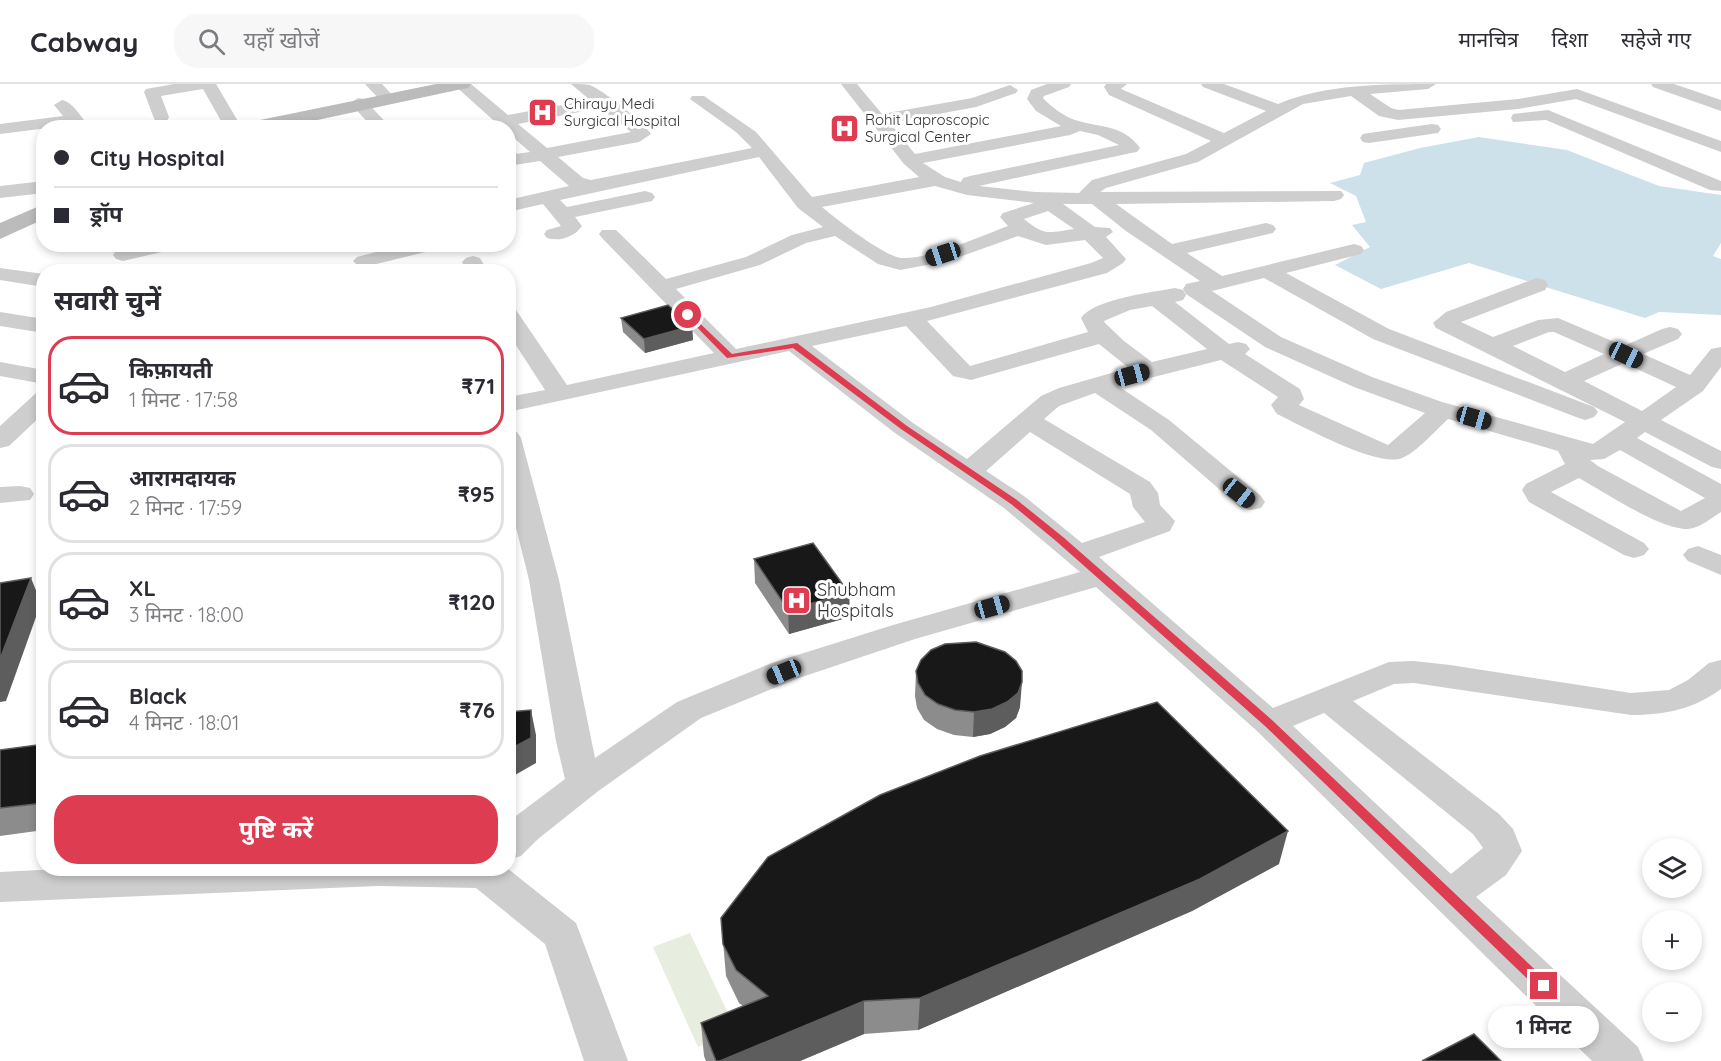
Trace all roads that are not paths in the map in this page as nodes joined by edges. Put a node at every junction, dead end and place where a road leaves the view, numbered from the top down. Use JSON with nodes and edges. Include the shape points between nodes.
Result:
{"nodes":[{"id":1,"x":208,"y":84,"type":"edge"},
{"id":2,"x":374,"y":84,"type":"edge"},
{"id":3,"x":462,"y":84,"type":"edge"},
{"id":4,"x":579,"y":84,"type":"edge"},
{"id":5,"x":849,"y":84,"type":"edge"},
{"id":6,"x":985,"y":84,"type":"edge"},
{"id":7,"x":1063,"y":84,"type":"edge"},
{"id":8,"x":1116,"y":84,"type":"edge"},
{"id":9,"x":1209,"y":84,"type":"edge"},
{"id":10,"x":1428,"y":84,"type":"edge"},
{"id":11,"x":1659,"y":84,"type":"edge"},
{"id":12,"x":1015,"y":87,"type":"edge"},
{"id":13,"x":150,"y":88,"type":"edge"},
{"id":14,"x":1354,"y":91,"type":"junction"},
{"id":15,"x":387,"y":98,"type":"junction"},
{"id":16,"x":698,"y":99,"type":"dead end"},
{"id":17,"x":604,"y":102,"type":"junction"},
{"id":18,"x":358,"y":104,"type":"junction"},
{"id":19,"x":1518,"y":104,"type":"junction"},
{"id":20,"x":62,"y":105,"type":"dead end"},
{"id":21,"x":1721,"y":106,"type":"edge"},
{"id":22,"x":1474,"y":109,"type":"junction"},
{"id":23,"x":1279,"y":110,"type":"junction"},
{"id":24,"x":1548,"y":115,"type":"junction"},
{"id":25,"x":161,"y":117,"type":"dead end"},
{"id":26,"x":75,"y":120,"type":"edge"},
{"id":27,"x":229,"y":120,"type":"edge"},
{"id":28,"x":284,"y":120,"type":"edge"},
{"id":29,"x":374,"y":120,"type":"edge"},
{"id":30,"x":504,"y":120,"type":"edge"},
{"id":31,"x":510,"y":120,"type":"edge"},
{"id":32,"x":878,"y":120,"type":"junction"},
{"id":33,"x":36,"y":125,"type":"edge"},
{"id":34,"x":1071,"y":125,"type":"junction"},
{"id":35,"x":0,"y":129,"type":"edge"},
{"id":36,"x":516,"y":130,"type":"edge"},
{"id":37,"x":1369,"y":138,"type":"dead end"},
{"id":38,"x":1224,"y":140,"type":"junction"},
{"id":39,"x":1721,"y":147,"type":"edge"},
{"id":40,"x":764,"y":152,"type":"junction"},
{"id":41,"x":545,"y":154,"type":"junction"},
{"id":42,"x":516,"y":159,"type":"edge"},
{"id":43,"x":910,"y":160,"type":"junction"},
{"id":44,"x":666,"y":171,"type":"junction"},
{"id":45,"x":943,"y":183,"type":"junction"},
{"id":46,"x":591,"y":186,"type":"junction"},
{"id":47,"x":1717,"y":186,"type":"dead end"},
{"id":48,"x":36,"y":188,"type":"edge"},
{"id":49,"x":0,"y":192,"type":"edge"},
{"id":50,"x":1334,"y":195,"type":"dead end"},
{"id":51,"x":548,"y":197,"type":"junction"},
{"id":52,"x":1090,"y":197,"type":"junction"},
{"id":53,"x":1046,"y":200,"type":"junction"},
{"id":54,"x":516,"y":204,"type":"edge"},
{"id":55,"x":805,"y":204,"type":"junction"},
{"id":56,"x":564,"y":214,"type":"junction"},
{"id":57,"x":36,"y":217,"type":"edge"},
{"id":58,"x":1133,"y":227,"type":"junction"},
{"id":59,"x":838,"y":229,"type":"junction"},
{"id":60,"x":1018,"y":229,"type":"junction"},
{"id":61,"x":1266,"y":229,"type":"dead end"},
{"id":62,"x":0,"y":232,"type":"edge"},
{"id":63,"x":554,"y":234,"type":"dead end"},
{"id":64,"x":609,"y":234,"type":"dead end"},
{"id":65,"x":1090,"y":234,"type":"junction"},
{"id":66,"x":1165,"y":249,"type":"junction"},
{"id":67,"x":1354,"y":250,"type":"dead end"},
{"id":68,"x":141,"y":252,"type":"edge"},
{"id":69,"x":408,"y":252,"type":"edge"},
{"id":70,"x":122,"y":257,"type":"edge"},
{"id":71,"x":1116,"y":259,"type":"junction"},
{"id":72,"x":367,"y":264,"type":"edge"},
{"id":73,"x":1269,"y":272,"type":"junction"},
{"id":74,"x":0,"y":274,"type":"edge"},
{"id":75,"x":36,"y":280,"type":"edge"},
{"id":76,"x":1218,"y":283,"type":"junction"},
{"id":77,"x":1537,"y":285,"type":"dead end"},
{"id":78,"x":660,"y":287,"type":"junction"},
{"id":79,"x":1196,"y":292,"type":"junction"},
{"id":80,"x":1156,"y":298,"type":"junction"},
{"id":81,"x":911,"y":318,"type":"junction"},
{"id":82,"x":0,"y":319,"type":"edge"},
{"id":83,"x":36,"y":325,"type":"edge"},
{"id":84,"x":516,"y":327,"type":"edge"},
{"id":85,"x":1671,"y":334,"type":"dead end"},
{"id":86,"x":1103,"y":335,"type":"junction"},
{"id":87,"x":1273,"y":342,"type":"junction"},
{"id":88,"x":795,"y":345,"type":"junction"},
{"id":89,"x":1492,"y":346,"type":"junction"},
{"id":90,"x":1225,"y":352,"type":"junction"},
{"id":91,"x":1719,"y":354,"type":"dead end"},
{"id":92,"x":1626,"y":355,"type":"junction"},
{"id":93,"x":730,"y":356,"type":"junction"},
{"id":94,"x":0,"y":369,"type":"edge"},
{"id":95,"x":1148,"y":370,"type":"junction"},
{"id":96,"x":36,"y":376,"type":"edge"},
{"id":97,"x":1564,"y":381,"type":"junction"},
{"id":98,"x":1098,"y":384,"type":"junction"},
{"id":99,"x":1694,"y":386,"type":"junction"},
{"id":100,"x":561,"y":395,"type":"junction"},
{"id":101,"x":516,"y":403,"type":"edge"},
{"id":102,"x":36,"y":405,"type":"edge"},
{"id":103,"x":1443,"y":410,"type":"junction"},
{"id":104,"x":1585,"y":412,"type":"dead end"},
{"id":105,"x":1028,"y":420,"type":"junction"},
{"id":106,"x":1644,"y":421,"type":"junction"},
{"id":107,"x":6,"y":428,"type":"edge"},
{"id":108,"x":1619,"y":439,"type":"junction"},
{"id":109,"x":1575,"y":457,"type":"junction"},
{"id":110,"x":1721,"y":460,"type":"edge"},
{"id":111,"x":516,"y":470,"type":"edge"},
{"id":112,"x":968,"y":472,"type":"junction"},
{"id":113,"x":1721,"y":498,"type":"edge"},
{"id":114,"x":1251,"y":502,"type":"dead end"},
{"id":115,"x":1634,"y":549,"type":"dead end"},
{"id":116,"x":1089,"y":565,"type":"junction"},
{"id":117,"x":1721,"y":671,"type":"edge"},
{"id":118,"x":1327,"y":698,"type":"junction"},
{"id":119,"x":1269,"y":723,"type":"junction"},
{"id":120,"x":584,"y":783,"type":"junction"},
{"id":121,"x":516,"y":839,"type":"edge"},
{"id":122,"x":82,"y":876,"type":"edge"},
{"id":123,"x":505,"y":876,"type":"edge"},
{"id":124,"x":0,"y":887,"type":"edge"},
{"id":125,"x":1449,"y":896,"type":"junction"},
{"id":126,"x":606,"y":1061,"type":"edge"},
{"id":127,"x":1622,"y":1061,"type":"edge"}],
"edges":[{"from":1,"to":13,"type":"street"},
{"from":1,"to":27,"type":"street"},
{"from":2,"to":15,"type":"street"},
{"from":3,"to":15,"type":"street"},
{"from":3,"to":30,"type":"street"},
{"from":4,"to":17,"type":"street"},
{"from":5,"to":32,"type":"street"},
{"from":6,"to":12,"type":"street"},
{"from":7,"to":34,"type":"street","via":[[1037,93],[1035,99]]},
{"from":8,"to":38,"type":"street","via":[[1112,89],[1121,95]]},
{"from":9,"to":23,"type":"street"},
{"from":10,"to":14,"type":"street"},
{"from":10,"to":22,"type":"street"},
{"from":11,"to":21,"type":"street"},
{"from":12,"to":32,"type":"street","via":[[976,102]]},
{"from":13,"to":25,"type":"street"},
{"from":14,"to":22,"type":"street","via":[[1385,112],[1398,115]]},
{"from":14,"to":23,"type":"street","via":[[1298,100]]},
{"from":15,"to":18,"type":"street"},
{"from":16,"to":40,"type":"street","via":[[741,127]]},
{"from":17,"to":31,"type":"street"},
{"from":17,"to":41,"type":"street","via":[[642,134]]},
{"from":18,"to":28,"type":"street"},
{"from":18,"to":29,"type":"street"},
{"from":19,"to":22,"type":"street"},
{"from":19,"to":24,"type":"street"},
{"from":19,"to":39,"type":"street","via":[[1577,94]]},
{"from":20,"to":26,"type":"street"},
{"from":23,"to":38,"type":"street"},
{"from":24,"to":37,"type":"street"},
{"from":24,"to":47,"type":"street"},
{"from":32,"to":43,"type":"street"},
{"from":33,"to":35,"type":"street"},
{"from":34,"to":43,"type":"street","via":[[1064,132]]},
{"from":34,"to":45,"type":"street","via":[[1099,129],[1131,148]]},
{"from":36,"to":41,"type":"street"},
{"from":38,"to":52,"type":"street","via":[[1177,163],[1099,184],[1091,189]]},
{"from":40,"to":44,"type":"street"},
{"from":40,"to":55,"type":"street"},
{"from":41,"to":42,"type":"street"},
{"from":41,"to":46,"type":"street","via":[[576,182]]},
{"from":43,"to":45,"type":"street","via":[[927,176]]},
{"from":44,"to":46,"type":"street"},
{"from":44,"to":56,"type":"street","via":[[676,189]]},
{"from":45,"to":53,"type":"street"},
{"from":45,"to":55,"type":"street"},
{"from":46,"to":51,"type":"street"},
{"from":48,"to":49,"type":"street"},
{"from":50,"to":52,"type":"street"},
{"from":51,"to":54,"type":"street"},
{"from":51,"to":56,"type":"street"},
{"from":52,"to":53,"type":"street"},
{"from":52,"to":58,"type":"street"},
{"from":53,"to":60,"type":"street","via":[[1010,217],[1021,226]]},
{"from":53,"to":65,"type":"street"},
{"from":55,"to":59,"type":"street"},
{"from":56,"to":63,"type":"street","via":[[572,226]]},
{"from":57,"to":62,"type":"street"},
{"from":58,"to":65,"type":"street"},
{"from":58,"to":66,"type":"street"},
{"from":59,"to":60,"type":"street","via":[[884,259],[905,264]]},
{"from":59,"to":78,"type":"street","via":[[799,239],[753,261]]},
{"from":60,"to":65,"type":"street","via":[[1046,239]]},
{"from":61,"to":66,"type":"street"},
{"from":64,"to":78,"type":"street"},
{"from":65,"to":71,"type":"street"},
{"from":66,"to":71,"type":"street"},
{"from":66,"to":76,"type":"street"},
{"from":67,"to":73,"type":"street"},
{"from":68,"to":70,"type":"street"},
{"from":69,"to":72,"type":"street"},
{"from":71,"to":81,"type":"street","via":[[1099,268]]},
{"from":73,"to":76,"type":"street"},
{"from":73,"to":104,"type":"street","via":[[1381,334]]},
{"from":74,"to":75,"type":"street"},
{"from":76,"to":79,"type":"street","via":[[1196,288]]},
{"from":77,"to":89,"type":"street","via":[[1444,323]]},
{"from":78,"to":93,"type":"street"},
{"from":79,"to":80,"type":"street"},
{"from":79,"to":87,"type":"street"},
{"from":80,"to":86,"type":"street","via":[[1114,307],[1092,318]]},
{"from":80,"to":90,"type":"street"},
{"from":81,"to":86,"type":"street","via":[[963,371],[971,373]]},
{"from":81,"to":88,"type":"street"},
{"from":82,"to":83,"type":"street"},
{"from":84,"to":100,"type":"street"},
{"from":85,"to":92,"type":"street"},
{"from":86,"to":95,"type":"street"},
{"from":87,"to":90,"type":"street"},
{"from":87,"to":103,"type":"street","via":[[1363,382]]},
{"from":88,"to":93,"type":"street"},
{"from":88,"to":112,"type":"street"},
{"from":89,"to":92,"type":"street","via":[[1551,324]]},
{"from":89,"to":97,"type":"street"},
{"from":90,"to":95,"type":"street"},
{"from":90,"to":103,"type":"street","via":[[1291,394],[1284,407],[1290,412],[1388,453],[1398,450]]},
{"from":91,"to":99,"type":"street"},
{"from":92,"to":97,"type":"street"},
{"from":92,"to":99,"type":"street"},
{"from":93,"to":100,"type":"street"},
{"from":94,"to":96,"type":"street"},
{"from":95,"to":98,"type":"street"},
{"from":97,"to":106,"type":"street"},
{"from":98,"to":105,"type":"street","via":[[1050,401]]},
{"from":98,"to":114,"type":"street","via":[[1176,437]]},
{"from":99,"to":106,"type":"street"},
{"from":100,"to":101,"type":"street"},
{"from":102,"to":107,"type":"street"},
{"from":103,"to":109,"type":"street"},
{"from":105,"to":112,"type":"street"},
{"from":105,"to":116,"type":"street","via":[[1140,488],[1147,507],[1161,521]]},
{"from":106,"to":108,"type":"street"},
{"from":106,"to":110,"type":"street"},
{"from":108,"to":109,"type":"street","via":[[1595,453]]},
{"from":108,"to":113,"type":"street"},
{"from":109,"to":113,"type":"street","via":[[1664,513],[1683,520]]},
{"from":109,"to":115,"type":"street","via":[[1536,490],[1539,496]]},
{"from":111,"to":120,"type":"street","via":[[544,580]]},
{"from":112,"to":116,"type":"street","via":[[1014,502]]},
{"from":116,"to":119,"type":"street"},
{"from":116,"to":120,"type":"street","via":[[784,672],[689,710]]},
{"from":117,"to":118,"type":"street","via":[[1686,698],[1659,704],[1631,704],[1414,672],[1389,673]]},
{"from":118,"to":119,"type":"street"},
{"from":118,"to":125,"type":"street","via":[[1500,839],[1503,851],[1492,865]]},
{"from":119,"to":125,"type":"street"},
{"from":120,"to":121,"type":"street"},
{"from":122,"to":124,"type":"street"},
{"from":123,"to":126,"type":"street","via":[[562,935]]},
{"from":125,"to":127,"type":"street"}]}
